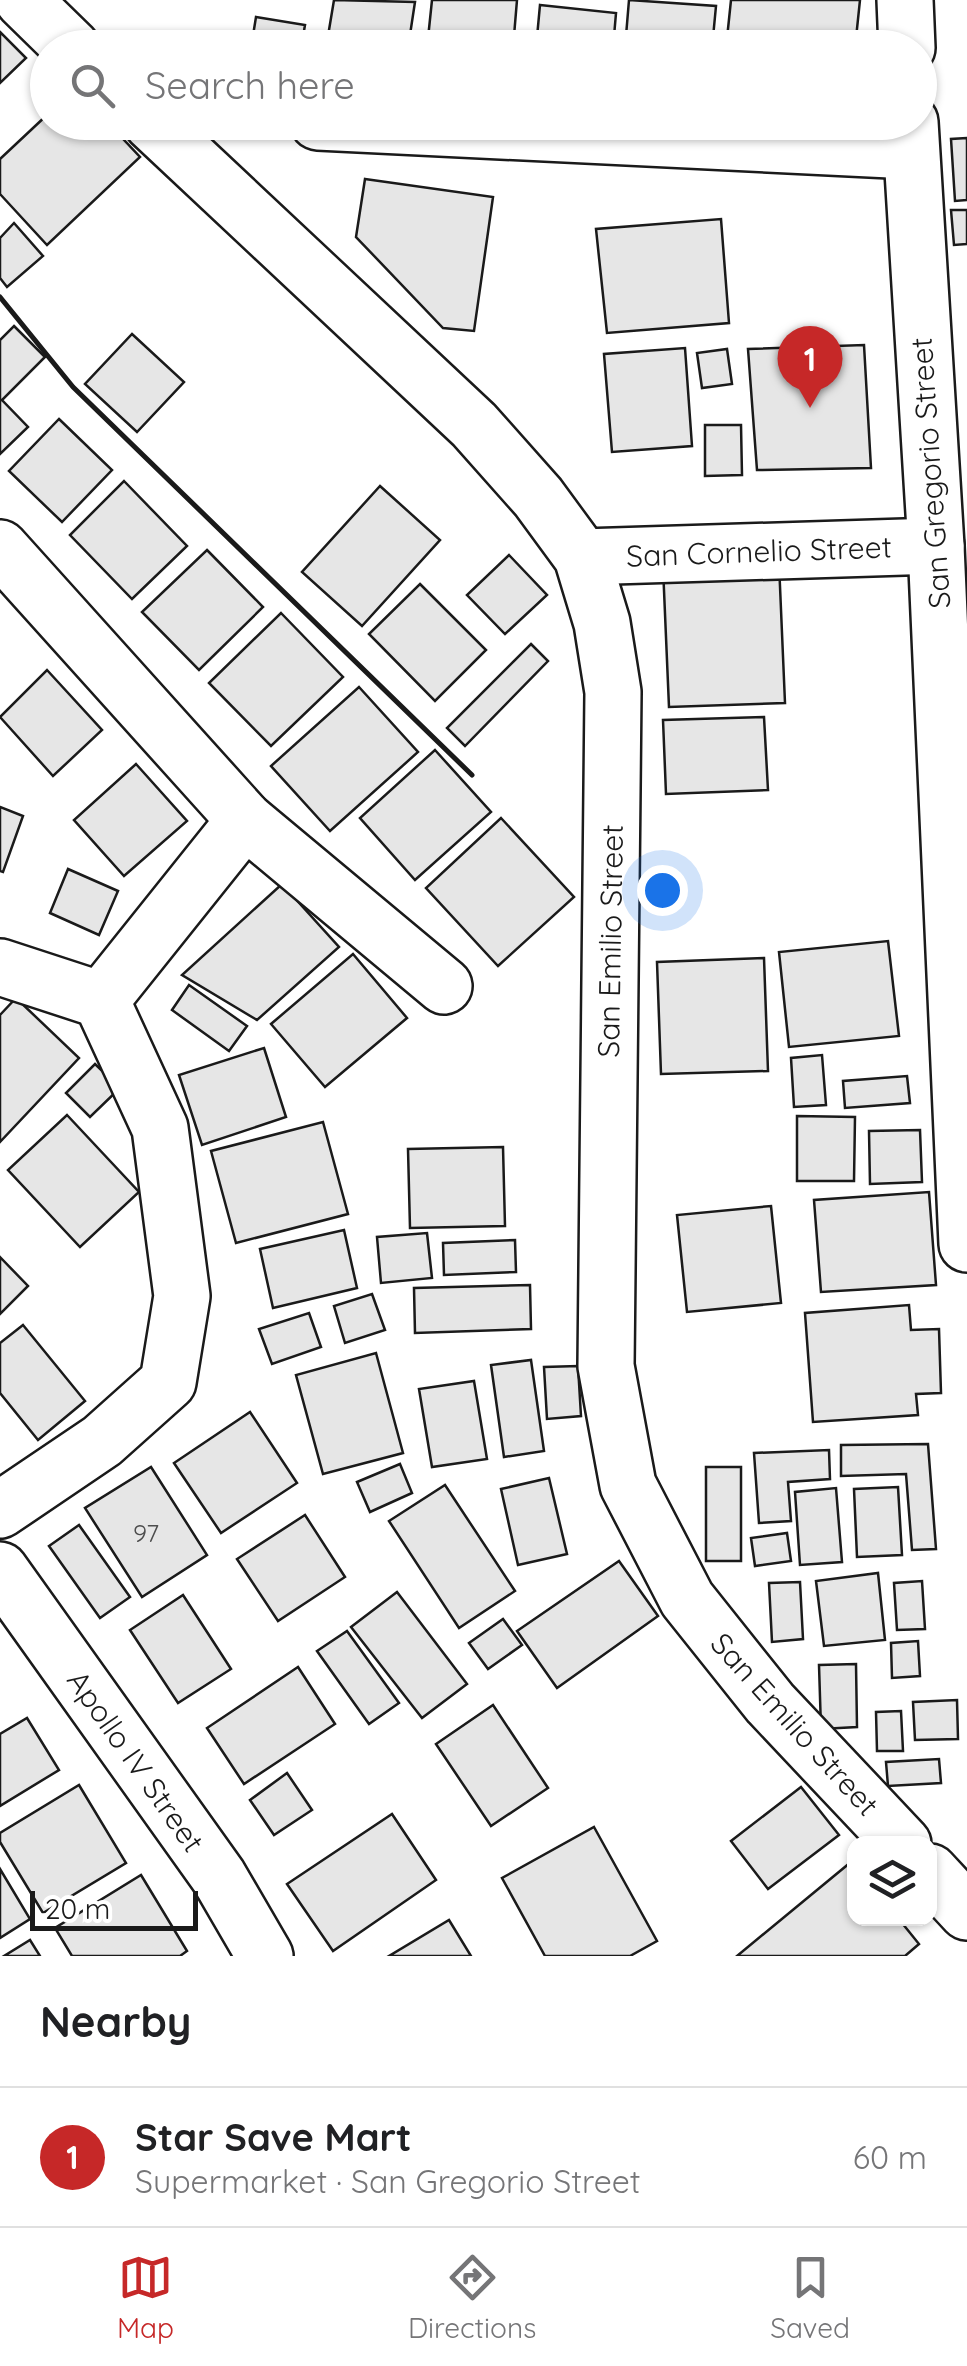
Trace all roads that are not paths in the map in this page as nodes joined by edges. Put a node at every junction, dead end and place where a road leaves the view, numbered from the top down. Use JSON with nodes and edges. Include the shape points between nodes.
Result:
{"nodes":[{"id":1,"x":23,"y":0,"type":"edge"},
{"id":2,"x":905,"y":0,"type":"edge"},
{"id":3,"x":54,"y":30,"type":"edge"},
{"id":4,"x":906,"y":30,"type":"edge"},
{"id":5,"x":170,"y":140,"type":"edge"},
{"id":6,"x":910,"y":140,"type":"edge"},
{"id":7,"x":946,"y":390,"type":"edge"},
{"id":8,"x":936,"y":546,"type":"junction"},
{"id":9,"x":0,"y":548,"type":"edge"},
{"id":10,"x":582,"y":557,"type":"junction"},
{"id":11,"x":245,"y":820,"type":"junction"},
{"id":12,"x":0,"y":966,"type":"edge"},
{"id":13,"x":444,"y":986,"type":"dead end"},
{"id":14,"x":102,"y":1000,"type":"junction"},
{"id":15,"x":967,"y":1244,"type":"edge"},
{"id":16,"x":0,"y":1510,"type":"edge"},
{"id":17,"x":0,"y":1570,"type":"edge"},
{"id":18,"x":895,"y":1836,"type":"edge"},
{"id":19,"x":937,"y":1880,"type":"edge"},
{"id":20,"x":967,"y":1912,"type":"edge"},
{"id":21,"x":265,"y":1956,"type":"edge"}],
"edges":[{"from":1,"to":3,"type":"street"},
{"from":2,"to":4,"type":"street"},
{"from":5,"to":10,"type":"street","name":"San Emilio Street","via":[[474,425]]},
{"from":6,"to":7,"type":"street","name":"San Gregorio Street"},
{"from":7,"to":8,"type":"street","name":"San Gregorio Street"},
{"from":8,"to":10,"type":"street","name":"San Cornelio Street"},
{"from":8,"to":15,"type":"street","name":"San Gregorio Street"},
{"from":9,"to":11,"type":"street"},
{"from":10,"to":18,"type":"street","name":"San Emilio Street","via":[[613,692],[606,1366],[628,1485],[687,1599],[770,1703]]},
{"from":11,"to":13,"type":"street"},
{"from":11,"to":14,"type":"street"},
{"from":12,"to":14,"type":"street"},
{"from":14,"to":16,"type":"street","via":[[160,1128],[182,1296],[168,1382],[102,1441]]},
{"from":17,"to":21,"type":"street","name":"Apollo IV Street","via":[[219,1877]]},
{"from":19,"to":20,"type":"street"}]}
